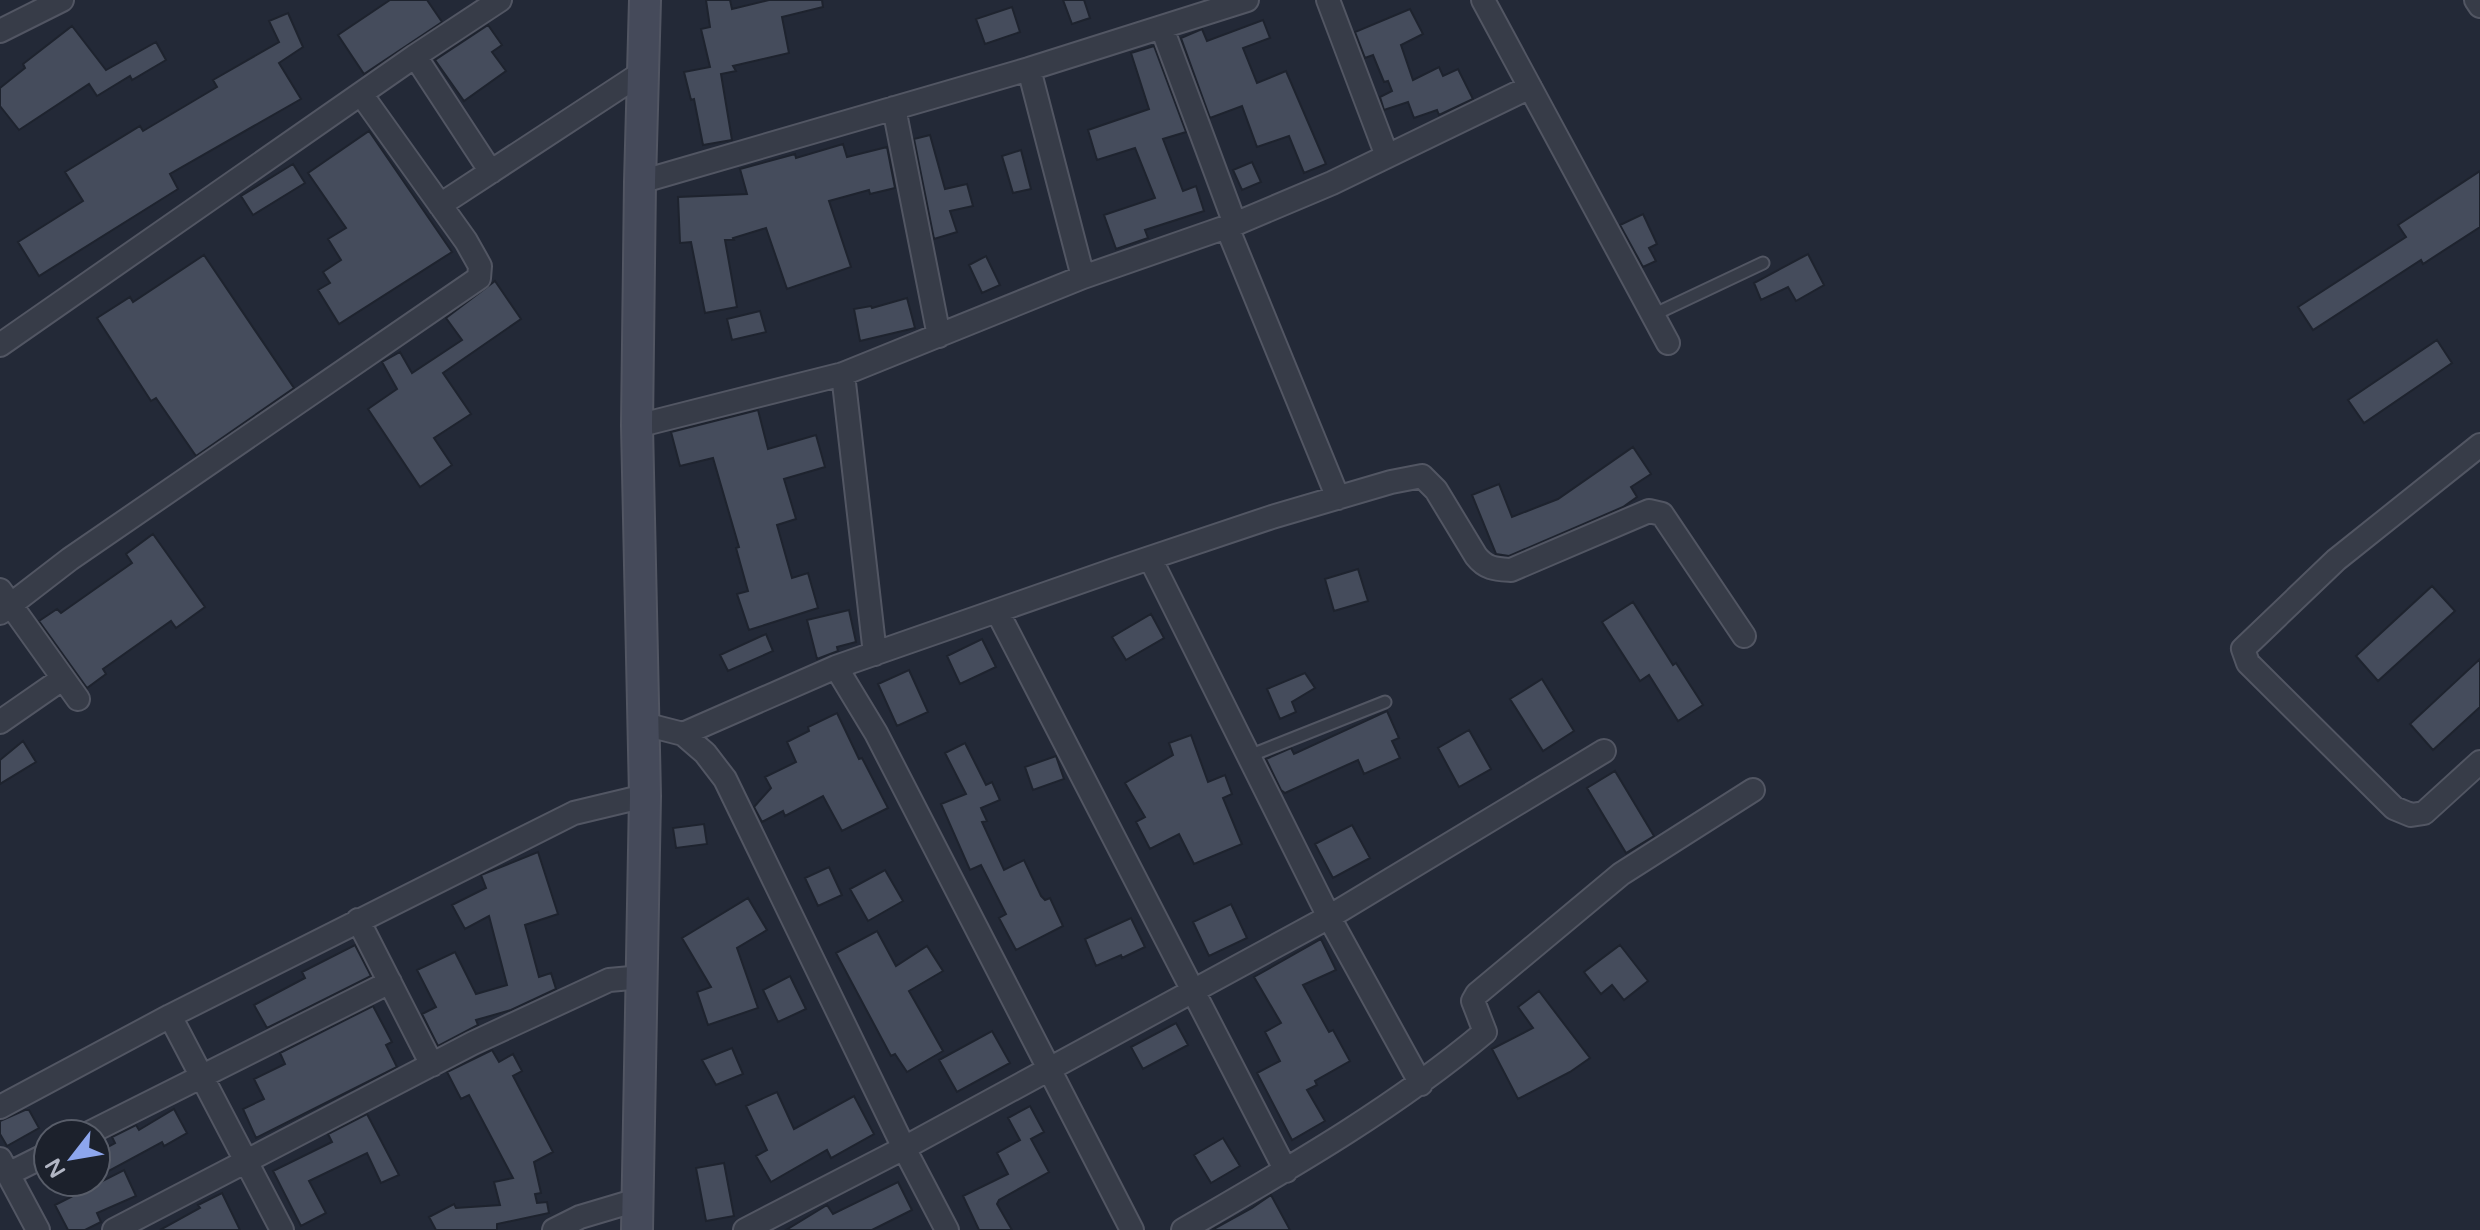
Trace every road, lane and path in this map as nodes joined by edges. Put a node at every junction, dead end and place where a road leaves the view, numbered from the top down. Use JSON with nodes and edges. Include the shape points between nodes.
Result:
{"nodes":[{"id":1,"x":62,"y":0,"type":"edge"},
{"id":2,"x":500,"y":0,"type":"edge"},
{"id":3,"x":645,"y":0,"type":"edge"},
{"id":4,"x":1247,"y":0,"type":"edge"},
{"id":5,"x":1328,"y":0,"type":"edge"},
{"id":6,"x":1483,"y":0,"type":"edge"},
{"id":7,"x":2476,"y":0,"type":"edge"},
{"id":8,"x":2480,"y":6,"type":"edge"},
{"id":9,"x":2,"y":26,"type":"edge"},
{"id":10,"x":1162,"y":28,"type":"junction"},
{"id":11,"x":415,"y":56,"type":"junction"},
{"id":12,"x":1029,"y":69,"type":"junction"},
{"id":13,"x":643,"y":72,"type":"junction"},
{"id":14,"x":1530,"y":87,"type":"junction"},
{"id":15,"x":361,"y":94,"type":"junction"},
{"id":16,"x":894,"y":108,"type":"junction"},
{"id":17,"x":1387,"y":156,"type":"junction"},
{"id":18,"x":491,"y":172,"type":"junction"},
{"id":19,"x":640,"y":182,"type":"junction"},
{"id":20,"x":440,"y":205,"type":"junction"},
{"id":21,"x":1231,"y":226,"type":"junction"},
{"id":22,"x":1763,"y":263,"type":"dead end"},
{"id":23,"x":1083,"y":277,"type":"junction"},
{"id":24,"x":1653,"y":315,"type":"junction"},
{"id":25,"x":939,"y":336,"type":"junction"},
{"id":26,"x":1668,"y":343,"type":"dead end"},
{"id":27,"x":0,"y":345,"type":"edge"},
{"id":28,"x":843,"y":374,"type":"junction"},
{"id":29,"x":637,"y":426,"type":"junction"},
{"id":30,"x":2480,"y":445,"type":"edge"},
{"id":31,"x":1338,"y":498,"type":"junction"},
{"id":32,"x":1150,"y":558,"type":"junction"},
{"id":33,"x":3,"y":602,"type":"edge"},
{"id":34,"x":997,"y":611,"type":"junction"},
{"id":35,"x":1744,"y":636,"type":"dead end"},
{"id":36,"x":875,"y":654,"type":"junction"},
{"id":37,"x":836,"y":667,"type":"junction"},
{"id":38,"x":62,"y":679,"type":"junction"},
{"id":39,"x":78,"y":699,"type":"dead end"},
{"id":40,"x":1385,"y":702,"type":"dead end"},
{"id":41,"x":0,"y":722,"type":"edge"},
{"id":42,"x":644,"y":724,"type":"junction"},
{"id":43,"x":683,"y":734,"type":"junction"},
{"id":44,"x":1604,"y":751,"type":"dead end"},
{"id":45,"x":1249,"y":756,"type":"junction"},
{"id":46,"x":2480,"y":762,"type":"edge"},
{"id":47,"x":1753,"y":790,"type":"dead end"},
{"id":48,"x":645,"y":796,"type":"junction"},
{"id":49,"x":1329,"y":917,"type":"junction"},
{"id":50,"x":358,"y":920,"type":"junction"},
{"id":51,"x":642,"y":977,"type":"junction"},
{"id":52,"x":390,"y":982,"type":"junction"},
{"id":53,"x":1193,"y":989,"type":"junction"},
{"id":54,"x":170,"y":1016,"type":"junction"},
{"id":55,"x":432,"y":1065,"type":"junction"},
{"id":56,"x":1048,"y":1070,"type":"junction"},
{"id":57,"x":203,"y":1076,"type":"junction"},
{"id":58,"x":1421,"y":1084,"type":"junction"},
{"id":59,"x":0,"y":1107,"type":"edge"},
{"id":60,"x":112,"y":1122,"type":"edge"},
{"id":61,"x":904,"y":1148,"type":"junction"},
{"id":62,"x":32,"y":1158,"type":"edge"},
{"id":63,"x":246,"y":1159,"type":"junction"},
{"id":64,"x":4,"y":1166,"type":"edge"},
{"id":65,"x":1286,"y":1171,"type":"junction"},
{"id":66,"x":637,"y":1215,"type":"edge"},
{"id":67,"x":757,"y":1227,"type":"edge"},
{"id":68,"x":38,"y":1230,"type":"edge"},
{"id":69,"x":114,"y":1230,"type":"edge"},
{"id":70,"x":282,"y":1230,"type":"edge"},
{"id":71,"x":554,"y":1230,"type":"edge"},
{"id":72,"x":947,"y":1230,"type":"edge"},
{"id":73,"x":1132,"y":1230,"type":"edge"},
{"id":74,"x":1183,"y":1230,"type":"edge"}],
"edges":[{"from":1,"to":9,"type":"street"},
{"from":2,"to":11,"type":"street"},
{"from":3,"to":13,"type":"street"},
{"from":4,"to":10,"type":"street"},
{"from":5,"to":17,"type":"street"},
{"from":6,"to":14,"type":"street"},
{"from":7,"to":8,"type":"street"},
{"from":10,"to":12,"type":"street"},
{"from":10,"to":21,"type":"street"},
{"from":11,"to":15,"type":"street"},
{"from":11,"to":18,"type":"street"},
{"from":12,"to":16,"type":"street"},
{"from":12,"to":23,"type":"street"},
{"from":13,"to":18,"type":"street"},
{"from":13,"to":19,"type":"street"},
{"from":14,"to":17,"type":"street"},
{"from":14,"to":24,"type":"street"},
{"from":15,"to":20,"type":"street"},
{"from":15,"to":27,"type":"street"},
{"from":16,"to":19,"type":"street"},
{"from":16,"to":25,"type":"street"},
{"from":17,"to":21,"type":"street"},
{"from":18,"to":20,"type":"street"},
{"from":19,"to":29,"type":"street"},
{"from":20,"to":33,"type":"street","via":[[480,266],[479,278]]},
{"from":21,"to":23,"type":"street"},
{"from":21,"to":31,"type":"street"},
{"from":22,"to":24,"type":"lane"},
{"from":23,"to":25,"type":"street"},
{"from":24,"to":26,"type":"street"},
{"from":25,"to":28,"type":"street"},
{"from":28,"to":29,"type":"street"},
{"from":28,"to":36,"type":"street"},
{"from":29,"to":42,"type":"street"},
{"from":30,"to":46,"type":"street","via":[[2336,560],[2243,649],[2248,663],[2394,808],[2411,815],[2424,813]]},
{"from":31,"to":32,"type":"street"},
{"from":31,"to":35,"type":"street","via":[[1422,476],[1483,565],[1511,570],[1649,511],[1662,514]]},
{"from":32,"to":34,"type":"street"},
{"from":32,"to":45,"type":"street"},
{"from":33,"to":38,"type":"street"},
{"from":34,"to":36,"type":"street"},
{"from":34,"to":53,"type":"street"},
{"from":36,"to":37,"type":"street"},
{"from":37,"to":43,"type":"street"},
{"from":37,"to":56,"type":"street","via":[[876,733]]},
{"from":38,"to":39,"type":"street"},
{"from":38,"to":41,"type":"street"},
{"from":40,"to":45,"type":"lane"},
{"from":42,"to":43,"type":"street"},
{"from":42,"to":48,"type":"street"},
{"from":43,"to":61,"type":"street","via":[[725,779]]},
{"from":44,"to":49,"type":"street"},
{"from":45,"to":49,"type":"street"},
{"from":47,"to":58,"type":"street","via":[[1621,874],[1477,994],[1473,1001],[1485,1032]]},
{"from":48,"to":50,"type":"street","via":[[574,813]]},
{"from":48,"to":51,"type":"street"},
{"from":49,"to":53,"type":"street"},
{"from":49,"to":58,"type":"street"},
{"from":50,"to":52,"type":"street"},
{"from":50,"to":54,"type":"street"},
{"from":51,"to":55,"type":"street","via":[[609,980]]},
{"from":51,"to":66,"type":"street"},
{"from":52,"to":55,"type":"street"},
{"from":52,"to":57,"type":"street"},
{"from":53,"to":56,"type":"street"},
{"from":53,"to":65,"type":"street"},
{"from":54,"to":57,"type":"street"},
{"from":54,"to":59,"type":"street"},
{"from":55,"to":63,"type":"street"},
{"from":56,"to":61,"type":"street"},
{"from":56,"to":73,"type":"street"},
{"from":57,"to":60,"type":"street"},
{"from":57,"to":63,"type":"street"},
{"from":58,"to":65,"type":"street"},
{"from":61,"to":67,"type":"street"},
{"from":61,"to":72,"type":"street"},
{"from":62,"to":64,"type":"street"},
{"from":63,"to":69,"type":"street"},
{"from":63,"to":70,"type":"street"},
{"from":64,"to":68,"type":"street"},
{"from":65,"to":74,"type":"street"},
{"from":66,"to":71,"type":"street","via":[[580,1217]]}]}
